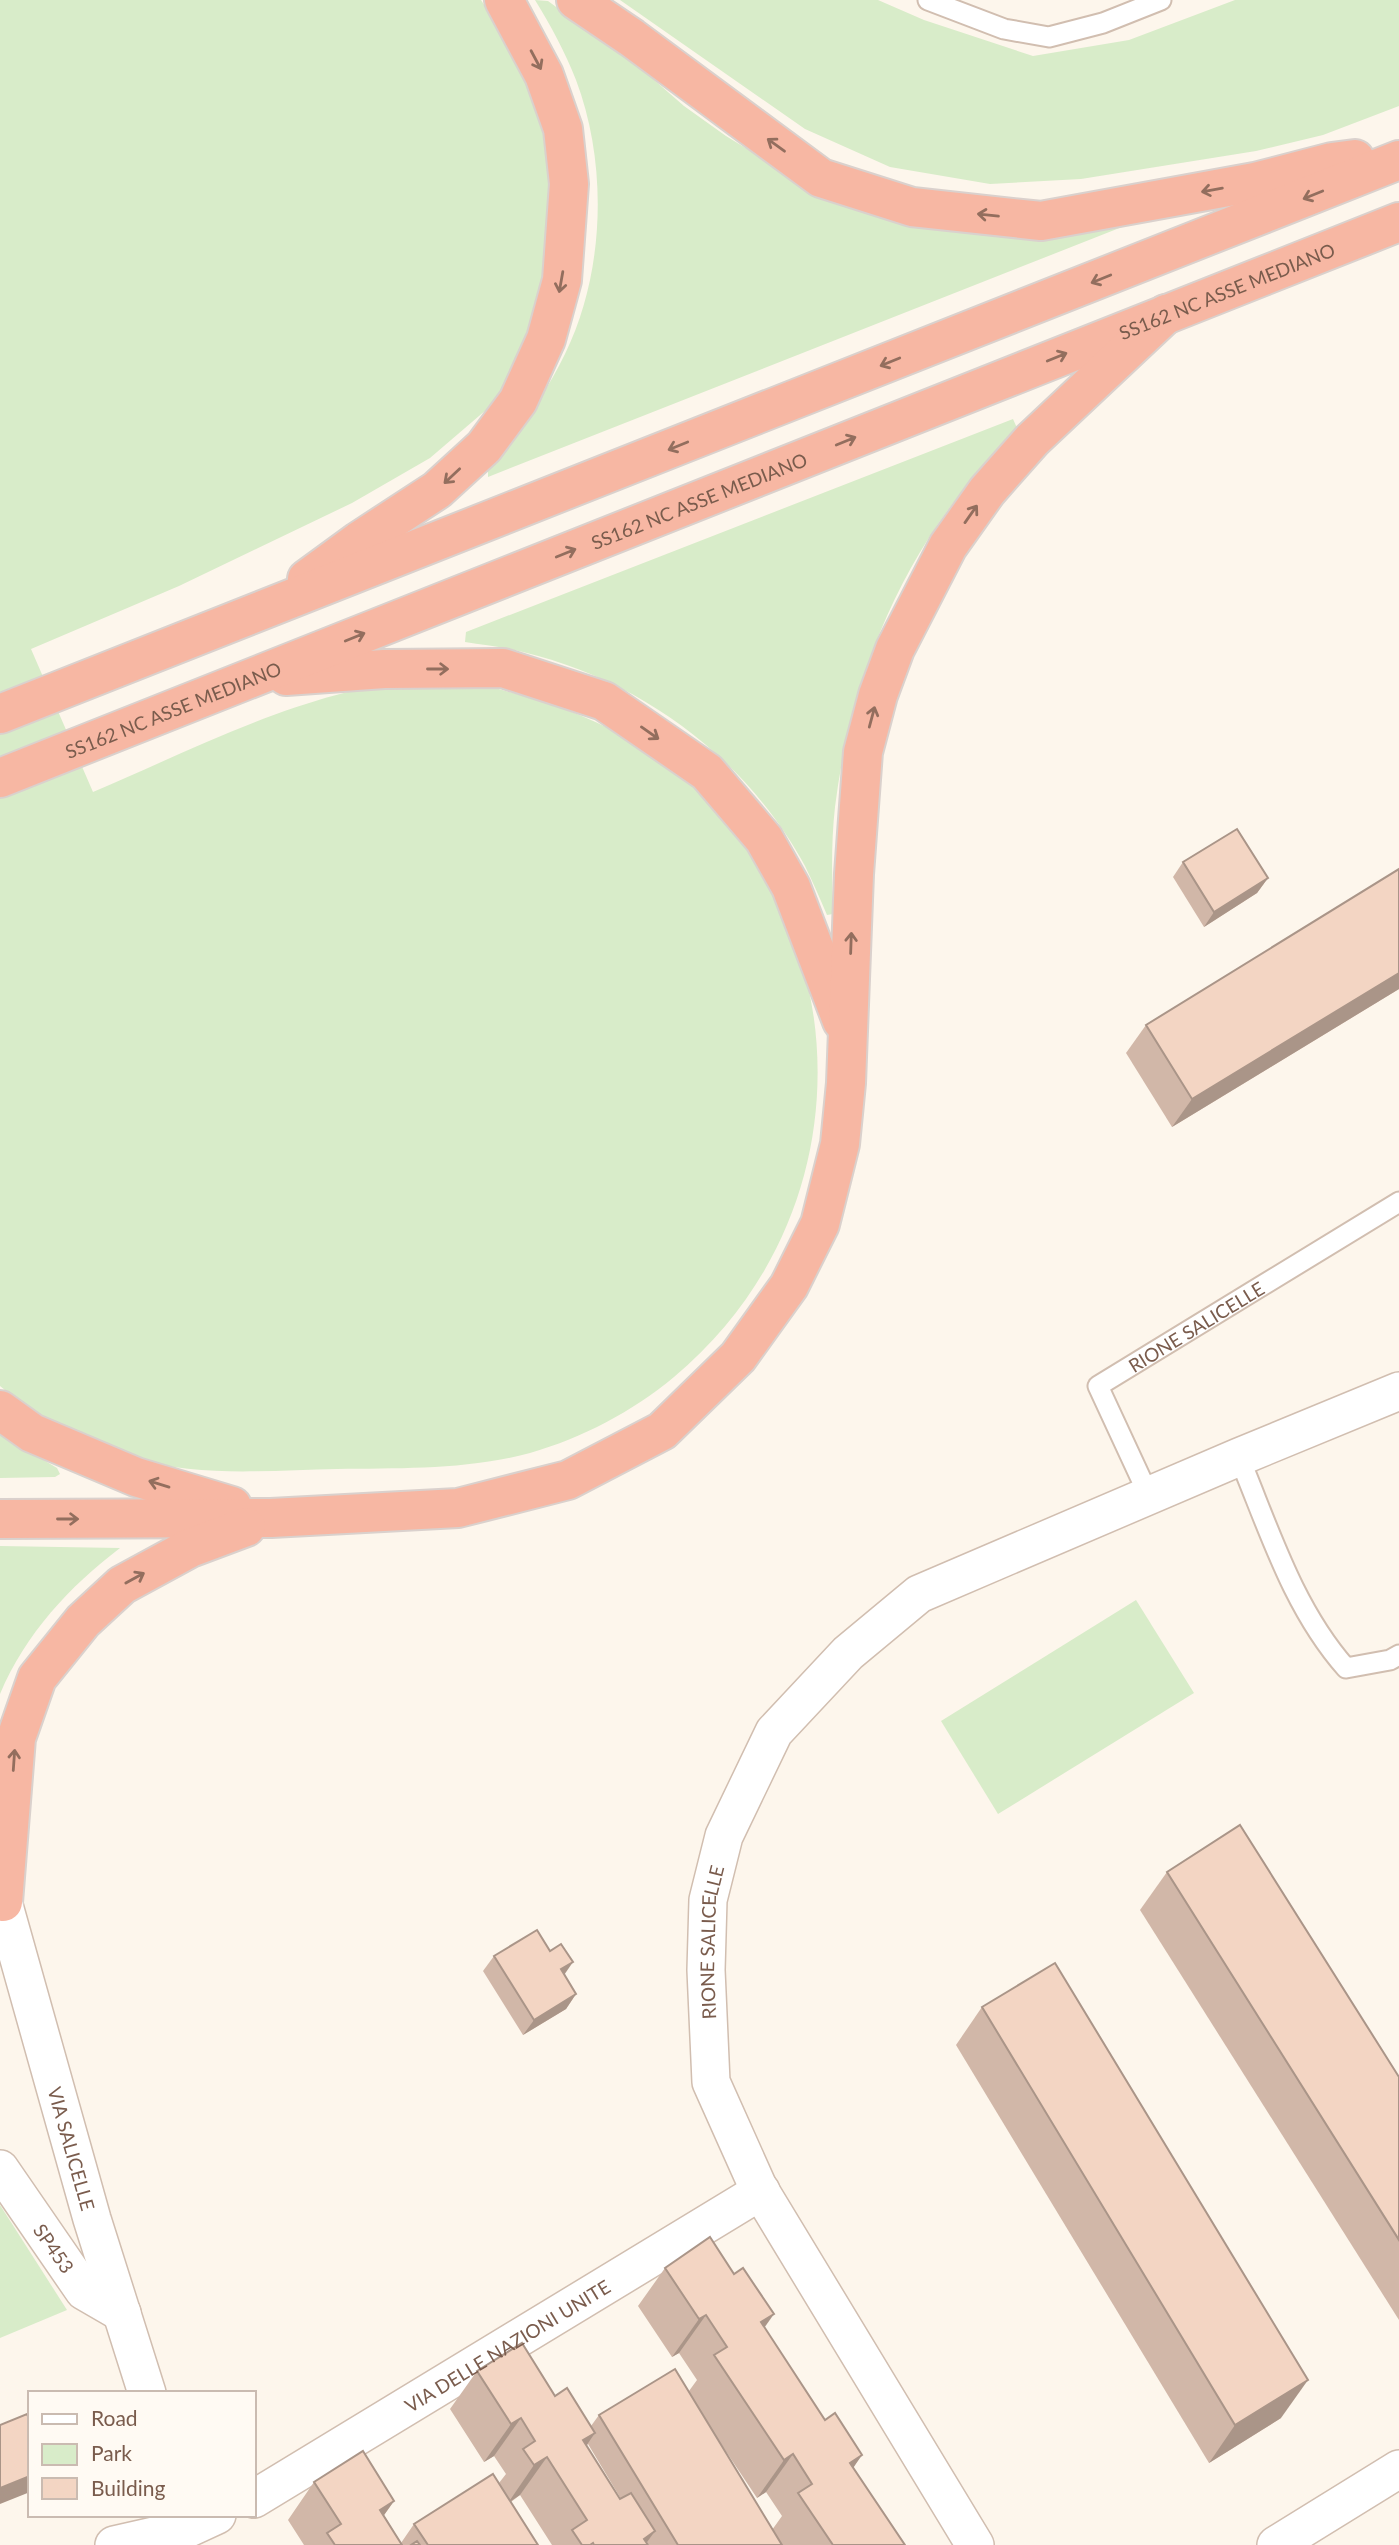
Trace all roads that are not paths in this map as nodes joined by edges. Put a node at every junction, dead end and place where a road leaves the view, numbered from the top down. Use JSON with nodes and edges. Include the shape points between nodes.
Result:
{"nodes":[{"id":1,"x":504,"y":0,"type":"edge"},
{"id":2,"x":576,"y":0,"type":"edge"},
{"id":3,"x":928,"y":0,"type":"edge"},
{"id":4,"x":1161,"y":0,"type":"edge"},
{"id":5,"x":1399,"y":155,"type":"edge"},
{"id":6,"x":1399,"y":160,"type":"edge"},
{"id":7,"x":1399,"y":222,"type":"edge"},
{"id":8,"x":1166,"y":314,"type":"junction"},
{"id":9,"x":264,"y":611,"type":"junction"},
{"id":10,"x":247,"y":679,"type":"junction"},
{"id":11,"x":8,"y":711,"type":"edge"},
{"id":12,"x":0,"y":778,"type":"edge"},
{"id":13,"x":847,"y":1036,"type":"junction"},
{"id":14,"x":1399,"y":1202,"type":"edge"},
{"id":15,"x":1399,"y":1391,"type":"edge"},
{"id":16,"x":0,"y":1410,"type":"edge"},
{"id":17,"x":1239,"y":1457,"type":"junction"},
{"id":18,"x":1149,"y":1496,"type":"junction"},
{"id":19,"x":271,"y":1518,"type":"junction"},
{"id":20,"x":0,"y":1519,"type":"edge"},
{"id":21,"x":1399,"y":1655,"type":"edge"},
{"id":22,"x":3,"y":1902,"type":"joint"},
{"id":23,"x":0,"y":2169,"type":"edge"},
{"id":24,"x":761,"y":2192,"type":"junction"},
{"id":25,"x":122,"y":2313,"type":"junction"},
{"id":26,"x":146,"y":2391,"type":"edge"},
{"id":27,"x":1399,"y":2469,"type":"edge"},
{"id":28,"x":256,"y":2498,"type":"edge"},
{"id":29,"x":197,"y":2526,"type":"edge"},
{"id":30,"x":114,"y":2545,"type":"edge"},
{"id":31,"x":975,"y":2545,"type":"edge"},
{"id":32,"x":1276,"y":2545,"type":"edge"}],
"edges":[{"from":1,"to":9,"type":"highway","one_way":true,"via":[[544,75],[563,129],[569,184],[562,280],[546,339],[518,401],[484,447],[437,490]]},
{"from":5,"to":2,"type":"highway","one_way":true,"via":[[1332,162],[1255,182],[1041,220],[912,207],[821,178]]},
{"from":3,"to":4,"type":"lane","via":[[1004,29],[1049,37],[1103,23]]},
{"from":6,"to":9,"type":"highway","one_way":true},
{"from":7,"to":8,"type":"highway","name":"SS162 NC ASSE MEDIANO"},
{"from":10,"to":8,"type":"highway","name":"SS162 NC ASSE MEDIANO","one_way":true},
{"from":13,"to":8,"type":"highway","one_way":true,"via":[[863,752],[895,649],[948,545],[987,491],[1032,440]]},
{"from":9,"to":11,"type":"highway"},
{"from":10,"to":12,"type":"highway","name":"SS162 NC ASSE MEDIANO"},
{"from":10,"to":13,"type":"highway","one_way":true,"via":[[384,669],[503,668],[604,701],[707,772],[764,839],[791,887]]},
{"from":13,"to":19,"type":"highway","via":[[840,1144],[820,1224],[789,1286],[738,1357],[662,1431],[568,1480],[458,1508]]},
{"from":14,"to":18,"type":"lane","name":"RIONE SALICELLE","via":[[1098,1386]]},
{"from":15,"to":17,"type":"street","name":"RIONE SALICELLE"},
{"from":19,"to":16,"type":"highway","one_way":true,"via":[[136,1477],[32,1433]]},
{"from":17,"to":18,"type":"street","name":"RIONE SALICELLE"},
{"from":17,"to":21,"type":"lane","via":[[1301,1604],[1325,1644],[1346,1668]]},
{"from":18,"to":24,"type":"street","name":"RIONE SALICELLE","via":[[919,1594],[848,1653],[774,1732],[724,1836],[708,1900],[706,1970],[711,2082]]},
{"from":20,"to":19,"type":"highway","one_way":true},
{"from":22,"to":19,"type":"highway","one_way":true,"via":[[16,1738],[37,1678],[83,1621],[121,1585],[190,1548]]},
{"from":22,"to":25,"type":"street","name":"VIA SALICELLE","number":"SP453"},
{"from":23,"to":25,"type":"street","name":"SP453","via":[[84,2291]]},
{"from":24,"to":28,"type":"street","name":"VIA DELLE NAZIONI UNITE"},
{"from":24,"to":31,"type":"street","name":"RIONE SALICELLE"},
{"from":25,"to":26,"type":"street","name":"VIA SALICELLE","number":"SP453"},
{"from":27,"to":32,"type":"street"},
{"from":29,"to":30,"type":"street"}]}
